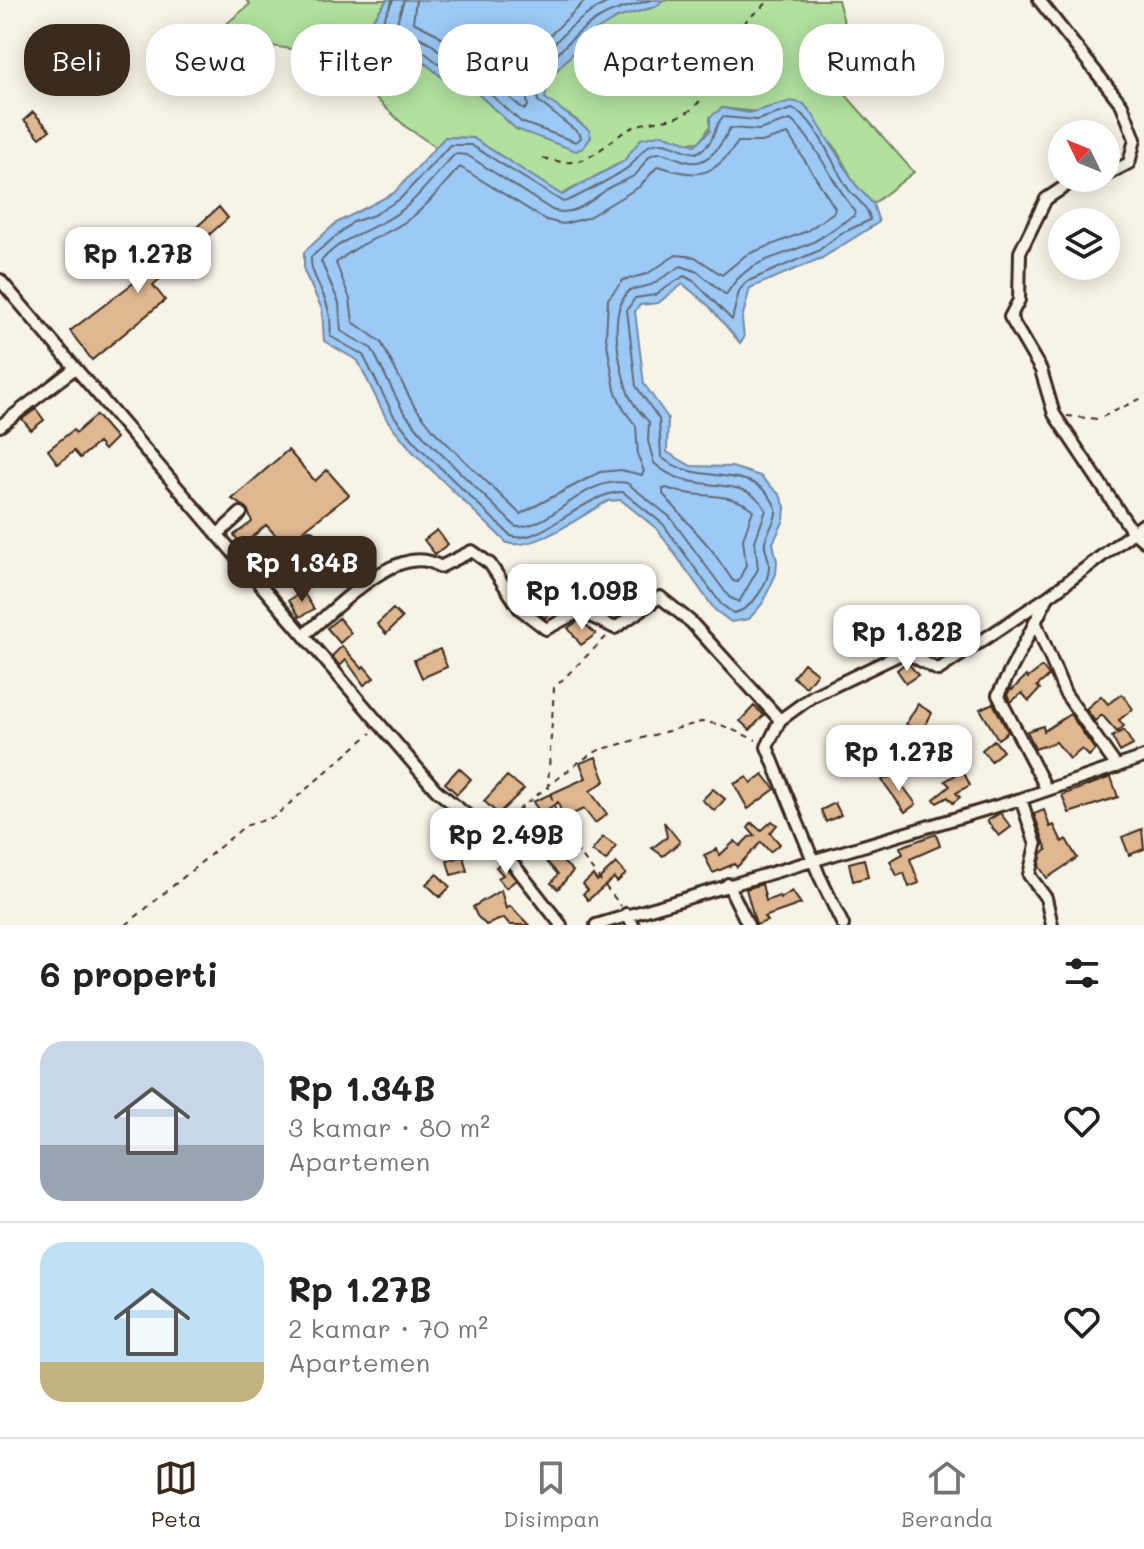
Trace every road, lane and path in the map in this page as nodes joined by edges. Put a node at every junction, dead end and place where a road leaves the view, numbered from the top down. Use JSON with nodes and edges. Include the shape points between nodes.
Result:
{"nodes":[{"id":1,"x":771,"y":0,"type":"edge"},
{"id":2,"x":1039,"y":0,"type":"edge"},
{"id":3,"x":543,"y":158,"type":"dead end"},
{"id":4,"x":1120,"y":168,"type":"edge"},
{"id":5,"x":1056,"y":192,"type":"edge"},
{"id":6,"x":0,"y":280,"type":"edge"},
{"id":7,"x":74,"y":369,"type":"junction"},
{"id":8,"x":1144,"y":397,"type":"edge"},
{"id":9,"x":1054,"y":414,"type":"junction"},
{"id":10,"x":0,"y":426,"type":"edge"},
{"id":11,"x":241,"y":513,"type":"dead end"},
{"id":12,"x":1144,"y":524,"type":"edge"},
{"id":13,"x":1132,"y":531,"type":"junction"},
{"id":14,"x":217,"y":535,"type":"junction"},
{"id":15,"x":310,"y":537,"type":"dead end"},
{"id":16,"x":1144,"y":541,"type":"edge"},
{"id":17,"x":260,"y":585,"type":"junction"},
{"id":18,"x":1049,"y":596,"type":"junction"},
{"id":19,"x":1035,"y":621,"type":"junction"},
{"id":20,"x":615,"y":628,"type":"junction"},
{"id":21,"x":304,"y":635,"type":"junction"},
{"id":22,"x":780,"y":720,"type":"junction"},
{"id":23,"x":381,"y":724,"type":"junction"},
{"id":24,"x":767,"y":747,"type":"junction"},
{"id":25,"x":1144,"y":757,"type":"edge"},
{"id":26,"x":1117,"y":767,"type":"junction"},
{"id":27,"x":548,"y":785,"type":"junction"},
{"id":28,"x":1047,"y":790,"type":"junction"},
{"id":29,"x":1021,"y":799,"type":"junction"},
{"id":30,"x":489,"y":833,"type":"junction"},
{"id":31,"x":813,"y":860,"type":"junction"},
{"id":32,"x":728,"y":884,"type":"junction"},
{"id":33,"x":626,"y":914,"type":"junction"},
{"id":34,"x":126,"y":925,"type":"edge"},
{"id":35,"x":561,"y":925,"type":"edge"},
{"id":36,"x":596,"y":925,"type":"edge"},
{"id":37,"x":633,"y":925,"type":"edge"},
{"id":38,"x":748,"y":925,"type":"edge"},
{"id":39,"x":843,"y":925,"type":"edge"},
{"id":40,"x":1052,"y":925,"type":"edge"}],
"edges":[{"from":1,"to":3,"type":"path","via":[[716,58],[701,100],[692,109],[674,120],[640,124],[615,135],[581,160]]},
{"from":2,"to":4,"type":"street","via":[[1122,105],[1135,139],[1129,163]]},
{"from":5,"to":9,"type":"street","via":[[1046,199],[1020,252],[1019,300],[1010,317],[1041,370]]},
{"from":6,"to":7,"type":"street"},
{"from":7,"to":10,"type":"street"},
{"from":7,"to":14,"type":"street"},
{"from":8,"to":9,"type":"path","via":[[1098,419]]},
{"from":9,"to":13,"type":"street"},
{"from":11,"to":14,"type":"street"},
{"from":12,"to":13,"type":"street"},
{"from":13,"to":16,"type":"street"},
{"from":13,"to":18,"type":"street"},
{"from":14,"to":17,"type":"street"},
{"from":15,"to":17,"type":"street"},
{"from":17,"to":21,"type":"street"},
{"from":18,"to":19,"type":"street"},
{"from":18,"to":22,"type":"street","via":[[938,670],[905,652],[813,696]]},
{"from":19,"to":26,"type":"street","via":[[1065,693]]},
{"from":19,"to":28,"type":"street","via":[[998,695]]},
{"from":20,"to":21,"type":"street","via":[[580,611],[546,629],[520,609],[490,564],[472,551],[440,567],[430,560],[395,564]]},
{"from":20,"to":22,"type":"street","via":[[660,597],[691,622]]},
{"from":20,"to":27,"type":"path","via":[[554,688]]},
{"from":21,"to":23,"type":"street"},
{"from":22,"to":24,"type":"street"},
{"from":23,"to":30,"type":"street","via":[[436,790]]},
{"from":23,"to":34,"type":"path","via":[[274,817],[245,826]]},
{"from":24,"to":27,"type":"path","via":[[744,733],[701,722],[599,750]]},
{"from":24,"to":31,"type":"street"},
{"from":25,"to":26,"type":"street"},
{"from":26,"to":28,"type":"street"},
{"from":27,"to":30,"type":"path"},
{"from":27,"to":33,"type":"path","via":[[561,830]]},
{"from":28,"to":29,"type":"street"},
{"from":29,"to":31,"type":"street"},
{"from":29,"to":40,"type":"street","via":[[1036,845],[1029,875],[1046,898]]},
{"from":30,"to":35,"type":"street"},
{"from":31,"to":32,"type":"street"},
{"from":31,"to":39,"type":"street"},
{"from":32,"to":33,"type":"street"},
{"from":32,"to":38,"type":"street"},
{"from":33,"to":36,"type":"street"},
{"from":33,"to":37,"type":"street"}]}
